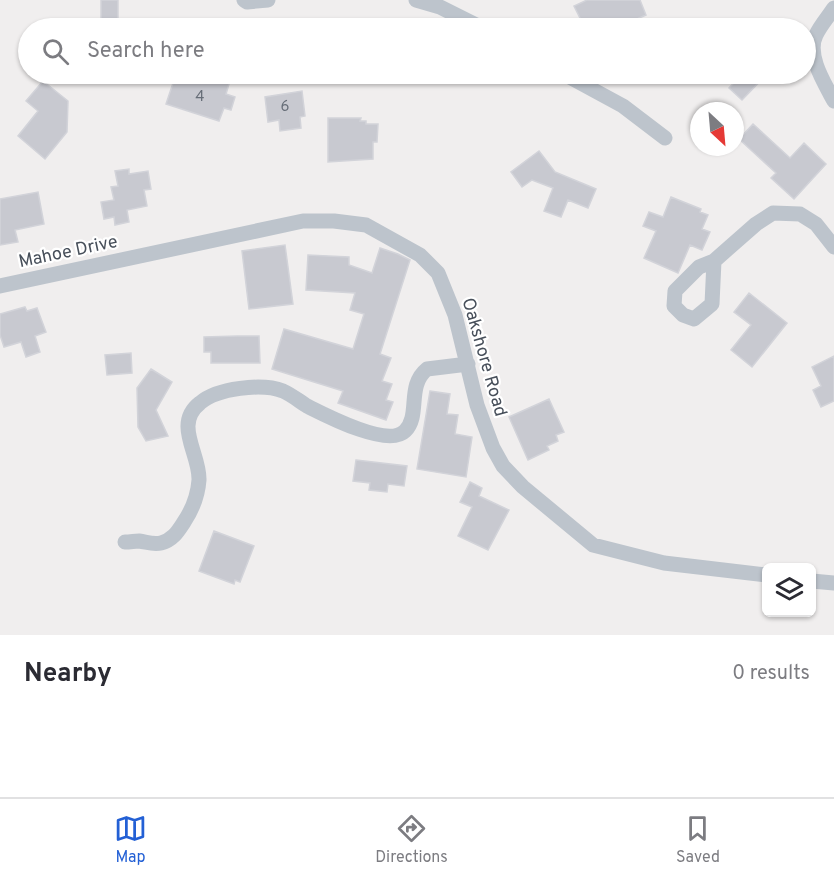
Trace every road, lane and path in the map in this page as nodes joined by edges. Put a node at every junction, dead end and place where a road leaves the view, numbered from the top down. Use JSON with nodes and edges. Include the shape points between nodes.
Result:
{"nodes":[{"id":1,"x":244,"y":0,"type":"edge"},
{"id":2,"x":268,"y":0,"type":"edge"},
{"id":3,"x":416,"y":0,"type":"edge"},
{"id":4,"x":831,"y":0,"type":"edge"},
{"id":5,"x":834,"y":7,"type":"edge"},
{"id":6,"x":462,"y":18,"type":"edge"},
{"id":7,"x":816,"y":34,"type":"edge"},
{"id":8,"x":816,"y":61,"type":"edge"},
{"id":9,"x":582,"y":84,"type":"edge"},
{"id":10,"x":834,"y":101,"type":"edge"},
{"id":11,"x":665,"y":138,"type":"dead end"},
{"id":12,"x":834,"y":247,"type":"edge"},
{"id":13,"x":144,"y":255,"type":"joint"},
{"id":14,"x":714,"y":261,"type":"dead end"},
{"id":15,"x":0,"y":286,"type":"edge"},
{"id":16,"x":468,"y":364,"type":"junction"},
{"id":17,"x":125,"y":542,"type":"dead end"},
{"id":18,"x":762,"y":575,"type":"edge"},
{"id":19,"x":816,"y":581,"type":"edge"},
{"id":20,"x":834,"y":583,"type":"edge"}],
"edges":[{"from":1,"to":2,"type":"street"},
{"from":3,"to":6,"type":"street"},
{"from":4,"to":5,"type":"street"},
{"from":5,"to":7,"type":"street"},
{"from":8,"to":10,"type":"street"},
{"from":9,"to":11,"type":"street","via":[[622,106]]},
{"from":12,"to":14,"type":"street","via":[[816,224],[800,213],[773,213]]},
{"from":13,"to":15,"type":"street","name":"Mahoe Drive"},
{"from":13,"to":16,"type":"street","name":"Oakshore Road","via":[[303,221],[366,225],[420,255],[438,273]]},
{"from":16,"to":17,"type":"street","via":[[422,373],[417,380],[411,420],[405,432],[393,437],[347,424],[282,391],[232,389],[200,403],[189,416],[188,433],[199,482],[192,509],[173,538],[163,543]]},
{"from":16,"to":18,"type":"street","name":"Oakshore Road","via":[[477,405],[503,466],[593,546],[664,563]]},
{"from":19,"to":20,"type":"street"}]}
